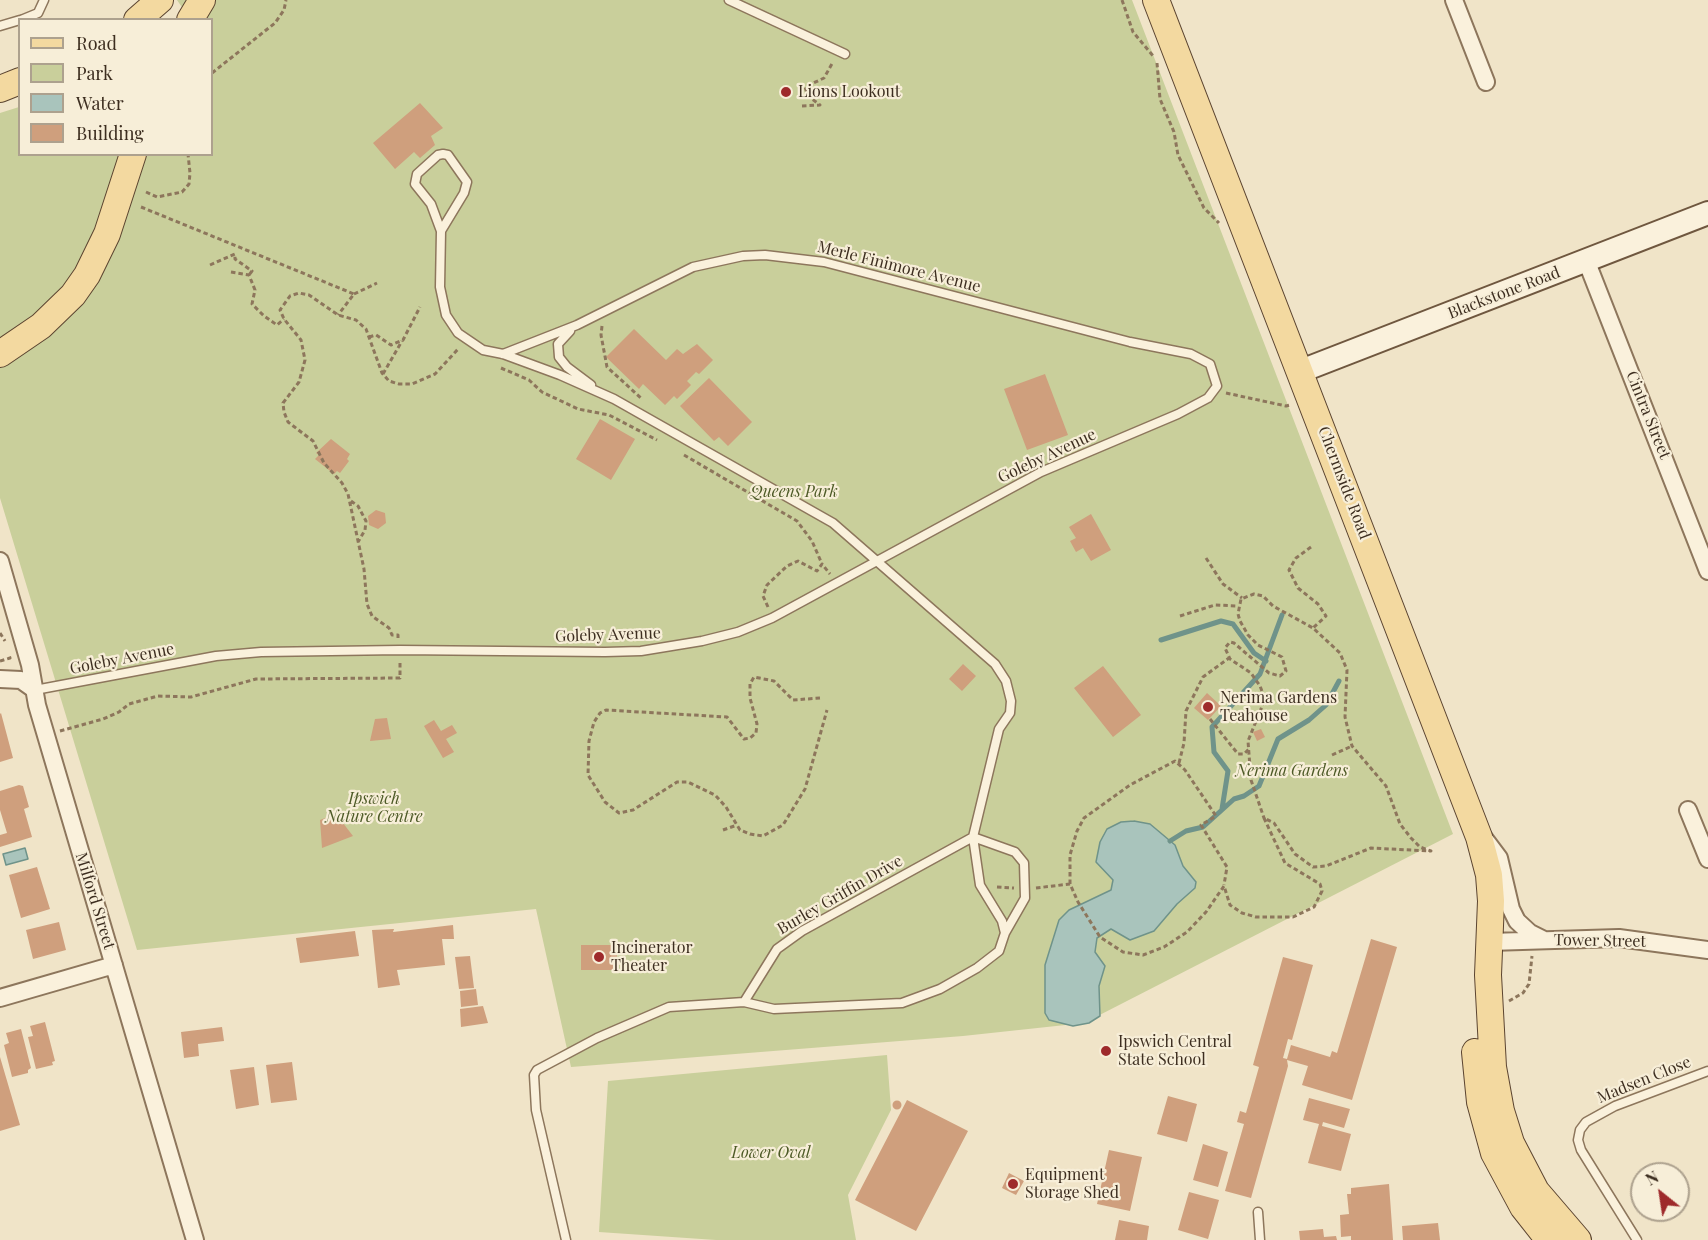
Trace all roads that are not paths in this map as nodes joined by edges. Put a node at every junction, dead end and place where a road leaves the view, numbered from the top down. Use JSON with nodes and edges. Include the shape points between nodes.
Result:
{"nodes":[{"id":1,"x":44,"y":0,"type":"edge"},
{"id":2,"x":160,"y":0,"type":"edge"},
{"id":3,"x":202,"y":0,"type":"edge"},
{"id":4,"x":729,"y":0,"type":"edge"},
{"id":5,"x":1156,"y":0,"type":"edge"},
{"id":6,"x":1454,"y":0,"type":"edge"},
{"id":7,"x":25,"y":18,"type":"edge"},
{"id":8,"x":138,"y":18,"type":"edge"},
{"id":9,"x":191,"y":18,"type":"edge"},
{"id":10,"x":18,"y":21,"type":"edge"},
{"id":11,"x":0,"y":26,"type":"edge"},
{"id":12,"x":842,"y":53,"type":"road end"},
{"id":13,"x":18,"y":82,"type":"edge"},
{"id":14,"x":1486,"y":82,"type":"dead end"},
{"id":15,"x":0,"y":89,"type":"edge"},
{"id":16,"x":18,"y":94,"type":"edge"},
{"id":17,"x":0,"y":97,"type":"edge"},
{"id":18,"x":132,"y":156,"type":"edge"},
{"id":19,"x":1708,"y":213,"type":"edge"},
{"id":20,"x":441,"y":231,"type":"junction"},
{"id":21,"x":1586,"y":260,"type":"junction"},
{"id":22,"x":577,"y":325,"type":"junction"},
{"id":23,"x":0,"y":354,"type":"edge"},
{"id":24,"x":503,"y":354,"type":"junction"},
{"id":25,"x":1301,"y":371,"type":"junction"},
{"id":26,"x":1216,"y":390,"type":"joint"},
{"id":27,"x":614,"y":399,"type":"junction"},
{"id":28,"x":875,"y":560,"type":"junction"},
{"id":29,"x":0,"y":561,"type":"edge"},
{"id":30,"x":1708,"y":571,"type":"edge"},
{"id":31,"x":0,"y":679,"type":"edge"},
{"id":32,"x":35,"y":690,"type":"junction"},
{"id":33,"x":1688,"y":810,"type":"dead end"},
{"id":34,"x":1477,"y":831,"type":"junction"},
{"id":35,"x":973,"y":837,"type":"junction"},
{"id":36,"x":1708,"y":859,"type":"edge"},
{"id":37,"x":1005,"y":933,"type":"junction"},
{"id":38,"x":1546,"y":940,"type":"junction"},
{"id":39,"x":1490,"y":942,"type":"junction"},
{"id":40,"x":1708,"y":950,"type":"edge"},
{"id":41,"x":114,"y":965,"type":"junction"},
{"id":42,"x":1488,"y":975,"type":"junction"},
{"id":43,"x":0,"y":998,"type":"edge"},
{"id":44,"x":744,"y":1002,"type":"junction"},
{"id":45,"x":1708,"y":1071,"type":"edge"},
{"id":46,"x":1258,"y":1212,"type":"dead end"},
{"id":47,"x":195,"y":1240,"type":"edge"},
{"id":48,"x":566,"y":1240,"type":"edge"},
{"id":49,"x":1260,"y":1240,"type":"edge"},
{"id":50,"x":1549,"y":1240,"type":"edge"},
{"id":51,"x":1578,"y":1240,"type":"edge"},
{"id":52,"x":1637,"y":1240,"type":"edge"}],
"edges":[{"from":1,"to":7,"type":"lane","via":[[38,13]]},
{"from":2,"to":8,"type":"main road"},
{"from":3,"to":9,"type":"main road"},
{"from":4,"to":12,"type":"lane"},
{"from":5,"to":25,"type":"main road","name":"Chermside Road"},
{"from":6,"to":14,"type":"street"},
{"from":10,"to":11,"type":"lane"},
{"from":13,"to":15,"type":"main road"},
{"from":16,"to":17,"type":"main road"},
{"from":18,"to":23,"type":"main road","via":[[107,234],[87,275],[41,326]]},
{"from":19,"to":21,"type":"main road","name":"Blackstone Road"},
{"from":20,"to":20,"type":"lane","via":[[431,204],[414,179],[443,154],[467,182]]},
{"from":20,"to":24,"type":"lane","via":[[440,287],[446,315],[468,342]]},
{"from":21,"to":25,"type":"main road","name":"Blackstone Road"},
{"from":21,"to":30,"type":"street","name":"Cintra Street"},
{"from":22,"to":24,"type":"lane","name":"Merle Finimore Avenue"},
{"from":22,"to":26,"type":"lane","name":"Merle Finimore Avenue","via":[[693,267],[743,256],[795,258],[1191,354],[1206,360],[1214,373]]},
{"from":22,"to":27,"type":"lane","name":"Merle Finimore Avenue","via":[[558,344],[561,361]]},
{"from":24,"to":27,"type":"lane","name":"Merle Finimore Avenue"},
{"from":25,"to":34,"type":"main road","name":"Chermside Road"},
{"from":26,"to":28,"type":"lane","name":"Goleby Avenue","via":[[1179,414],[1041,472]]},
{"from":27,"to":28,"type":"lane","name":"Merle Finimore Avenue","via":[[833,523]]},
{"from":28,"to":32,"type":"lane","name":"Goleby Avenue","via":[[772,617],[702,642],[641,651],[241,654]]},
{"from":28,"to":35,"type":"lane","name":"Merle Finimore Avenue","via":[[995,664],[1006,681],[1010,713],[999,729]]},
{"from":29,"to":32,"type":"street","name":"Milford Street"},
{"from":31,"to":32,"type":"street","via":[[21,680]]},
{"from":32,"to":41,"type":"street","name":"Milford Street"},
{"from":33,"to":36,"type":"street"},
{"from":34,"to":38,"type":"street","via":[[1498,858],[1517,921],[1532,935]]},
{"from":34,"to":39,"type":"main road","name":"Chermside Road","via":[[1490,885]]},
{"from":35,"to":37,"type":"lane","via":[[980,885]]},
{"from":35,"to":37,"type":"lane","via":[[1015,852],[1024,863],[1026,889],[1018,915]]},
{"from":35,"to":44,"type":"lane","name":"Burley Griffin Drive","via":[[802,931],[777,950]]},
{"from":37,"to":44,"type":"lane","via":[[999,951],[977,969],[902,1003],[774,1010]]},
{"from":38,"to":39,"type":"street","name":"Tower Street"},
{"from":38,"to":40,"type":"street","name":"Tower Street","via":[[1632,939]]},
{"from":39,"to":42,"type":"main road","name":"Chermside Road"},
{"from":41,"to":43,"type":"street"},
{"from":41,"to":47,"type":"street","name":"Milford Street"},
{"from":42,"to":50,"type":"main road","name":"Chermside Road","via":[[1475,1053],[1483,1117],[1503,1173]]},
{"from":42,"to":51,"type":"main road","name":"Chermside Road","via":[[1493,1067],[1505,1126],[1539,1196]]},
{"from":44,"to":48,"type":"lane","via":[[669,1007],[597,1038],[537,1070],[536,1110]]},
{"from":45,"to":52,"type":"lane","name":"Madsen Close","via":[[1615,1106],[1586,1122],[1578,1140]]},
{"from":46,"to":49,"type":"lane"}]}
